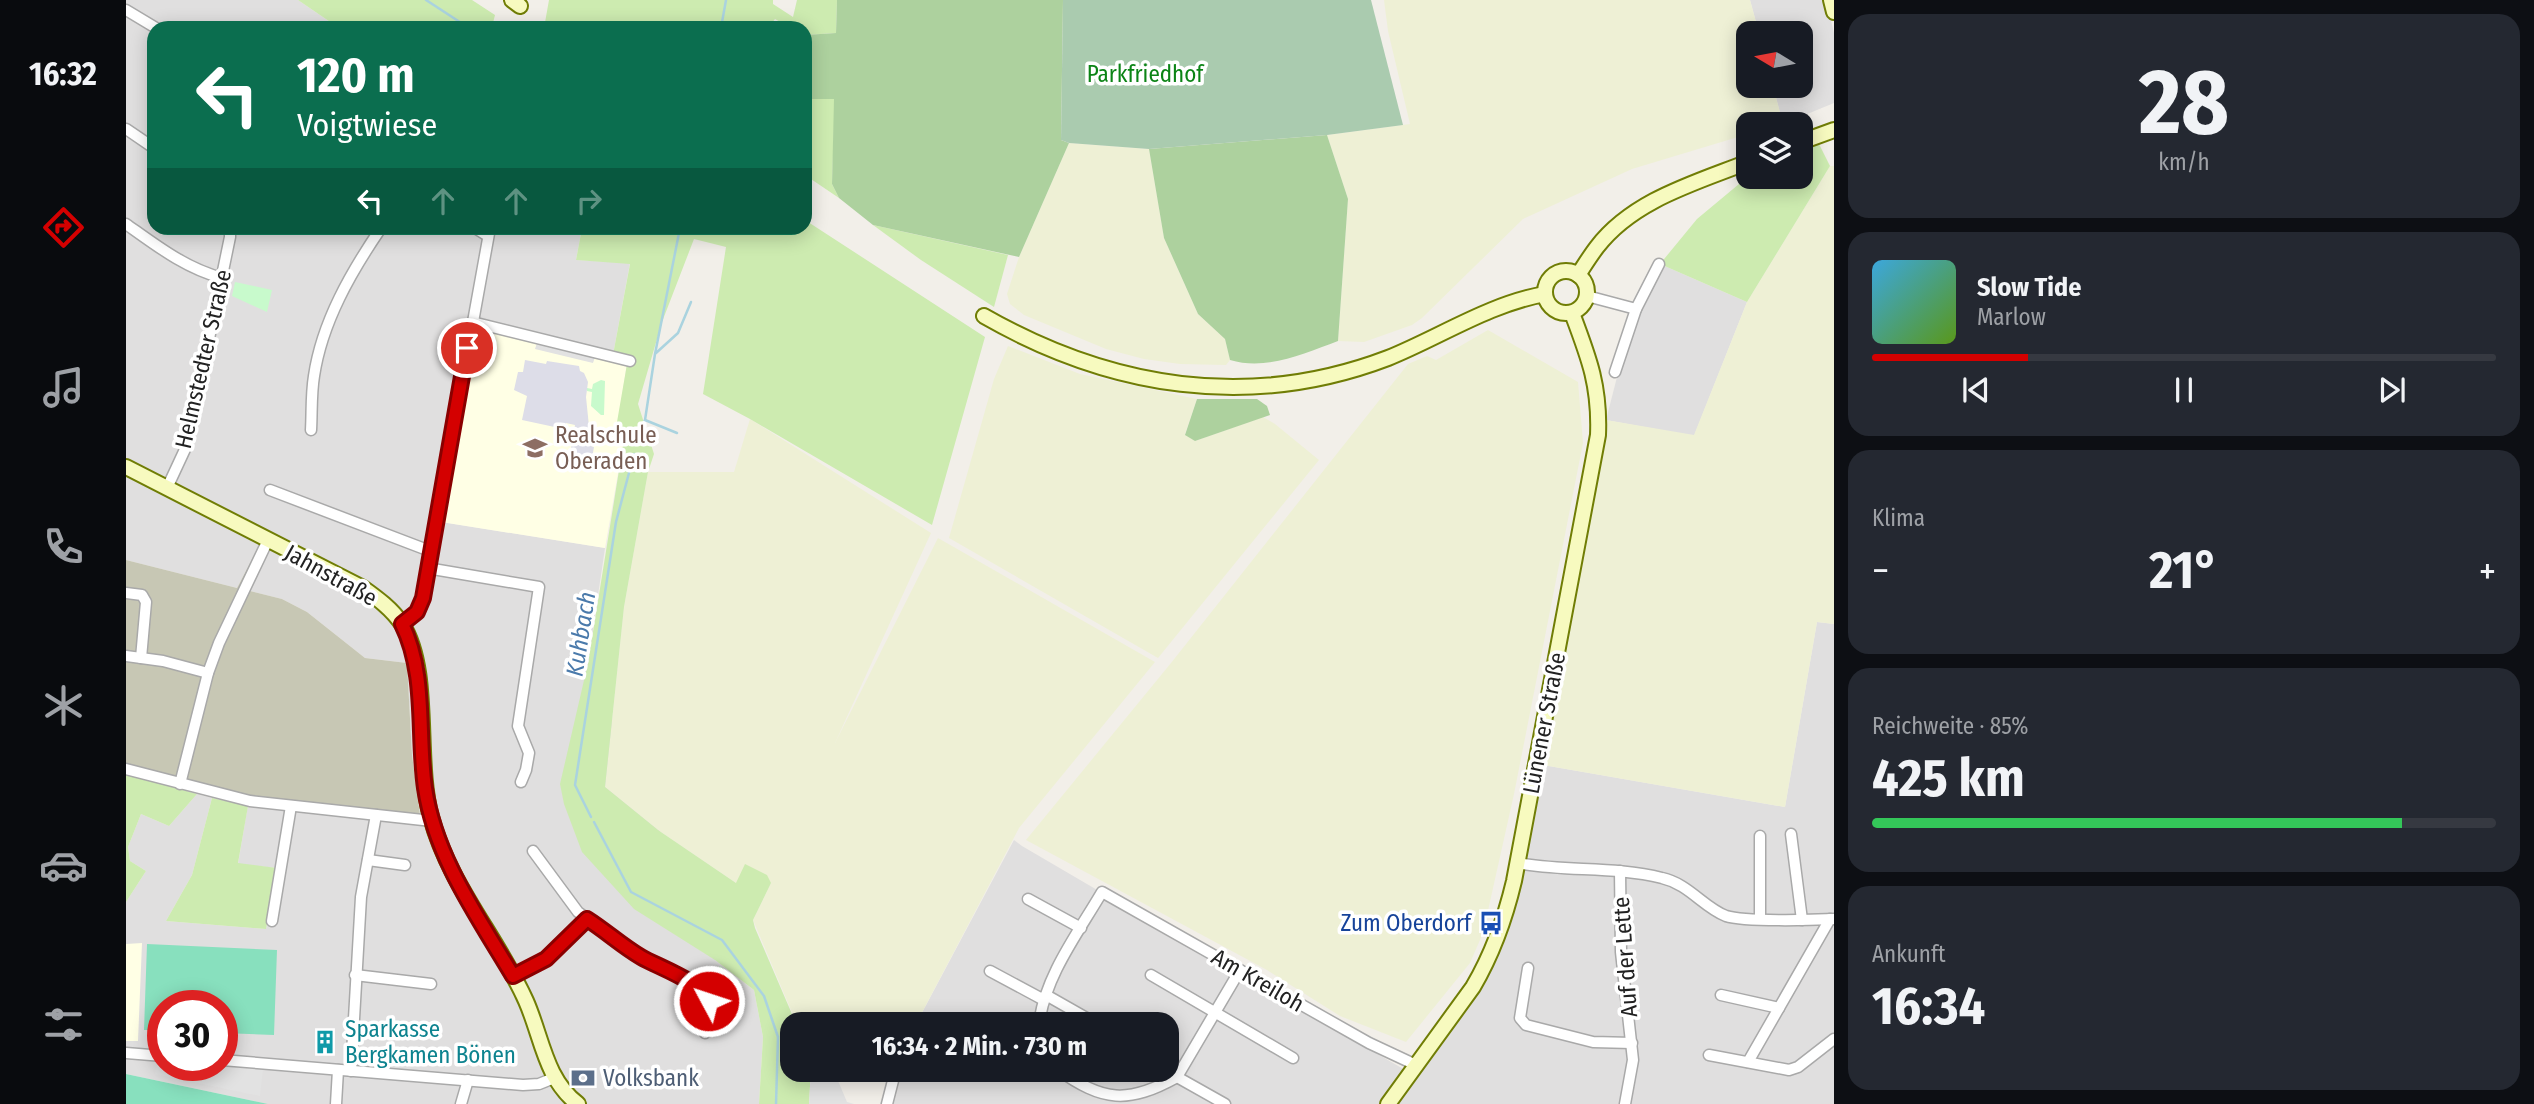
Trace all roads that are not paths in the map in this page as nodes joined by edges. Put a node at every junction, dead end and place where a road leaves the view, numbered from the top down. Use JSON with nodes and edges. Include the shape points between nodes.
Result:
{"nodes":[{"id":1,"x":1831,"y":0,"type":"edge"},
{"id":2,"x":126,"y":10,"type":"edge"},
{"id":3,"x":1834,"y":12,"type":"edge"},
{"id":4,"x":147,"y":23,"type":"edge"},
{"id":5,"x":126,"y":129,"type":"edge"},
{"id":6,"x":1834,"y":130,"type":"edge"},
{"id":7,"x":1813,"y":138,"type":"edge"},
{"id":8,"x":147,"y":143,"type":"edge"},
{"id":9,"x":1736,"y":167,"type":"edge"},
{"id":10,"x":126,"y":224,"type":"edge"},
{"id":11,"x":229,"y":235,"type":"edge"},
{"id":12,"x":377,"y":235,"type":"edge"},
{"id":13,"x":488,"y":235,"type":"edge"},
{"id":14,"x":1659,"y":264,"type":"dead end"},
{"id":15,"x":1578,"y":275,"type":"junction"},
{"id":16,"x":222,"y":278,"type":"junction"},
{"id":17,"x":1545,"y":294,"type":"junction"},
{"id":18,"x":1587,"y":296,"type":"junction"},
{"id":19,"x":1636,"y":309,"type":"junction"},
{"id":20,"x":1572,"y":313,"type":"junction"},
{"id":21,"x":984,"y":316,"type":"dead end"},
{"id":22,"x":472,"y":322,"type":"junction"},
{"id":23,"x":630,"y":361,"type":"dead end"},
{"id":24,"x":1615,"y":372,"type":"dead end"},
{"id":25,"x":311,"y":430,"type":"dead end"},
{"id":26,"x":126,"y":467,"type":"edge"},
{"id":27,"x":167,"y":488,"type":"junction"},
{"id":28,"x":270,"y":490,"type":"dead end"},
{"id":29,"x":268,"y":540,"type":"junction"},
{"id":30,"x":430,"y":551,"type":"junction"},
{"id":31,"x":427,"y":568,"type":"junction"},
{"id":32,"x":126,"y":593,"type":"edge"},
{"id":33,"x":402,"y":624,"type":"junction"},
{"id":34,"x":126,"y":656,"type":"edge"},
{"id":35,"x":141,"y":658,"type":"junction"},
{"id":36,"x":208,"y":673,"type":"junction"},
{"id":37,"x":126,"y":769,"type":"edge"},
{"id":38,"x":522,"y":782,"type":"dead end"},
{"id":39,"x":180,"y":784,"type":"junction"},
{"id":40,"x":291,"y":807,"type":"junction"},
{"id":41,"x":376,"y":815,"type":"junction"},
{"id":42,"x":432,"y":821,"type":"junction"},
{"id":43,"x":1791,"y":834,"type":"dead end"},
{"id":44,"x":1760,"y":836,"type":"dead end"},
{"id":45,"x":533,"y":851,"type":"dead end"},
{"id":46,"x":368,"y":860,"type":"junction"},
{"id":47,"x":1517,"y":863,"type":"junction"},
{"id":48,"x":405,"y":865,"type":"dead end"},
{"id":49,"x":1620,"y":871,"type":"junction"},
{"id":50,"x":1028,"y":899,"type":"dead end"},
{"id":51,"x":587,"y":919,"type":"junction"},
{"id":52,"x":1760,"y":919,"type":"junction"},
{"id":53,"x":1832,"y":919,"type":"edge"},
{"id":54,"x":272,"y":920,"type":"dead end"},
{"id":55,"x":1802,"y":920,"type":"junction"},
{"id":56,"x":1081,"y":928,"type":"junction"},
{"id":57,"x":1528,"y":968,"type":"dead end"},
{"id":58,"x":1240,"y":970,"type":"junction"},
{"id":59,"x":990,"y":971,"type":"dead end"},
{"id":60,"x":355,"y":975,"type":"junction"},
{"id":61,"x":1151,"y":975,"type":"dead end"},
{"id":62,"x":513,"y":976,"type":"junction"},
{"id":63,"x":431,"y":984,"type":"dead end"},
{"id":64,"x":1721,"y":995,"type":"dead end"},
{"id":65,"x":1045,"y":998,"type":"junction"},
{"id":66,"x":1779,"y":1008,"type":"junction"},
{"id":67,"x":1042,"y":1012,"type":"edge"},
{"id":68,"x":1073,"y":1012,"type":"edge"},
{"id":69,"x":1215,"y":1012,"type":"junction"},
{"id":70,"x":705,"y":1032,"type":"dead end"},
{"id":71,"x":1834,"y":1039,"type":"edge"},
{"id":72,"x":1632,"y":1043,"type":"junction"},
{"id":73,"x":126,"y":1054,"type":"edge"},
{"id":74,"x":147,"y":1055,"type":"edge"},
{"id":75,"x":1709,"y":1055,"type":"dead end"},
{"id":76,"x":1293,"y":1058,"type":"dead end"},
{"id":77,"x":238,"y":1061,"type":"edge"},
{"id":78,"x":1748,"y":1062,"type":"junction"},
{"id":79,"x":1416,"y":1065,"type":"junction"},
{"id":80,"x":338,"y":1070,"type":"junction"},
{"id":81,"x":351,"y":1071,"type":"junction"},
{"id":82,"x":1179,"y":1074,"type":"edge"},
{"id":83,"x":554,"y":1078,"type":"junction"},
{"id":84,"x":1179,"y":1078,"type":"edge"},
{"id":85,"x":468,"y":1080,"type":"junction"},
{"id":86,"x":893,"y":1082,"type":"edge"},
{"id":87,"x":1075,"y":1082,"type":"edge"},
{"id":88,"x":1172,"y":1082,"type":"edge"},
{"id":89,"x":1111,"y":1103,"type":"edge"},
{"id":90,"x":336,"y":1104,"type":"edge"},
{"id":91,"x":461,"y":1104,"type":"edge"},
{"id":92,"x":578,"y":1104,"type":"edge"},
{"id":93,"x":887,"y":1104,"type":"edge"},
{"id":94,"x":1225,"y":1104,"type":"edge"},
{"id":95,"x":1388,"y":1104,"type":"edge"},
{"id":96,"x":1625,"y":1104,"type":"edge"}],
"edges":[{"from":1,"to":3,"type":"main road"},
{"from":2,"to":4,"type":"street"},
{"from":5,"to":8,"type":"street"},
{"from":6,"to":7,"type":"main road"},
{"from":9,"to":15,"type":"main road","via":[[1638,210],[1597,246]]},
{"from":10,"to":16,"type":"street","via":[[198,271]]},
{"from":11,"to":16,"type":"street","name":"Helmstedter Straße"},
{"from":12,"to":25,"type":"street","via":[[344,290],[324,337],[314,376]]},
{"from":13,"to":22,"type":"street"},
{"from":14,"to":19,"type":"street"},
{"from":15,"to":17,"type":"main road","via":[[1557,273]]},
{"from":15,"to":18,"type":"main road","via":[[1587,287]]},
{"from":16,"to":27,"type":"street","name":"Helmstedter Straße","via":[[187,445]]},
{"from":17,"to":20,"type":"main road","via":[[1554,310]]},
{"from":17,"to":21,"type":"main road","via":[[1512,302],[1360,367],[1258,386],[1197,385],[1116,372],[1050,350]]},
{"from":18,"to":19,"type":"street"},
{"from":18,"to":20,"type":"main road"},
{"from":19,"to":24,"type":"street"},
{"from":20,"to":47,"type":"main road","name":"Lünener Straße","via":[[1598,392],[1598,435]]},
{"from":22,"to":23,"type":"street"},
{"from":22,"to":30,"type":"street"},
{"from":26,"to":27,"type":"main road","name":"Jahnstraße"},
{"from":27,"to":29,"type":"main road","name":"Jahnstraße"},
{"from":28,"to":30,"type":"street"},
{"from":29,"to":33,"type":"main road","name":"Jahnstraße","via":[[363,588]]},
{"from":29,"to":36,"type":"street"},
{"from":30,"to":31,"type":"street"},
{"from":31,"to":33,"type":"street","via":[[421,604]]},
{"from":31,"to":38,"type":"street","via":[[539,587],[518,726],[529,753]]},
{"from":32,"to":35,"type":"street","via":[[142,595],[146,602]]},
{"from":33,"to":42,"type":"main road","name":"Jahnstraße","via":[[416,659],[424,778]]},
{"from":34,"to":35,"type":"street"},
{"from":35,"to":36,"type":"street"},
{"from":36,"to":39,"type":"street"},
{"from":37,"to":39,"type":"street"},
{"from":39,"to":40,"type":"street"},
{"from":40,"to":41,"type":"street"},
{"from":40,"to":54,"type":"street"},
{"from":41,"to":42,"type":"street"},
{"from":41,"to":46,"type":"street"},
{"from":42,"to":62,"type":"main road","name":"Jahnstraße","via":[[457,882]]},
{"from":43,"to":55,"type":"street"},
{"from":44,"to":52,"type":"street"},
{"from":45,"to":51,"type":"street"},
{"from":46,"to":48,"type":"street"},
{"from":46,"to":60,"type":"street"},
{"from":47,"to":49,"type":"street"},
{"from":47,"to":79,"type":"main road","name":"Lünener Straße","via":[[1502,925],[1486,966]]},
{"from":49,"to":52,"type":"street","via":[[1678,883],[1729,916]]},
{"from":49,"to":72,"type":"street","name":"Auf der Lette","via":[[1621,952]]},
{"from":50,"to":56,"type":"street"},
{"from":51,"to":62,"type":"street","via":[[546,959]]},
{"from":51,"to":70,"type":"street","via":[[708,997]]},
{"from":52,"to":55,"type":"street"},
{"from":53,"to":55,"type":"street"},
{"from":53,"to":66,"type":"street"},
{"from":56,"to":58,"type":"street","name":"Am Kreiloh","via":[[1102,892]]},
{"from":56,"to":65,"type":"street"},
{"from":57,"to":72,"type":"street","name":"Auf der Lette","via":[[1520,1018],[1526,1025],[1593,1042]]},
{"from":58,"to":69,"type":"street"},
{"from":58,"to":79,"type":"street","name":"Am Kreiloh","via":[[1369,1044]]},
{"from":59,"to":65,"type":"street"},
{"from":60,"to":63,"type":"street"},
{"from":60,"to":81,"type":"street"},
{"from":61,"to":69,"type":"street"},
{"from":62,"to":83,"type":"main road","name":"Jahnstraße","via":[[533,1016]]},
{"from":64,"to":66,"type":"street"},
{"from":65,"to":67,"type":"street"},
{"from":65,"to":68,"type":"street"},
{"from":66,"to":78,"type":"street"},
{"from":69,"to":76,"type":"street"},
{"from":69,"to":82,"type":"street"},
{"from":71,"to":78,"type":"street","via":[[1789,1070]]},
{"from":72,"to":96,"type":"street","name":"Auf der Lette","via":[[1632,1075]]},
{"from":73,"to":74,"type":"street"},
{"from":75,"to":78,"type":"street"},
{"from":77,"to":80,"type":"street"},
{"from":79,"to":95,"type":"main road","name":"Lünener Straße"},
{"from":80,"to":81,"type":"street"},
{"from":80,"to":90,"type":"street"},
{"from":81,"to":85,"type":"street"},
{"from":83,"to":85,"type":"street","via":[[531,1085]]},
{"from":83,"to":92,"type":"main road","name":"Jahnstraße"},
{"from":84,"to":94,"type":"street"},
{"from":85,"to":91,"type":"street"},
{"from":86,"to":93,"type":"street"},
{"from":87,"to":89,"type":"street"},
{"from":88,"to":89,"type":"street","via":[[1148,1098]]}]}
